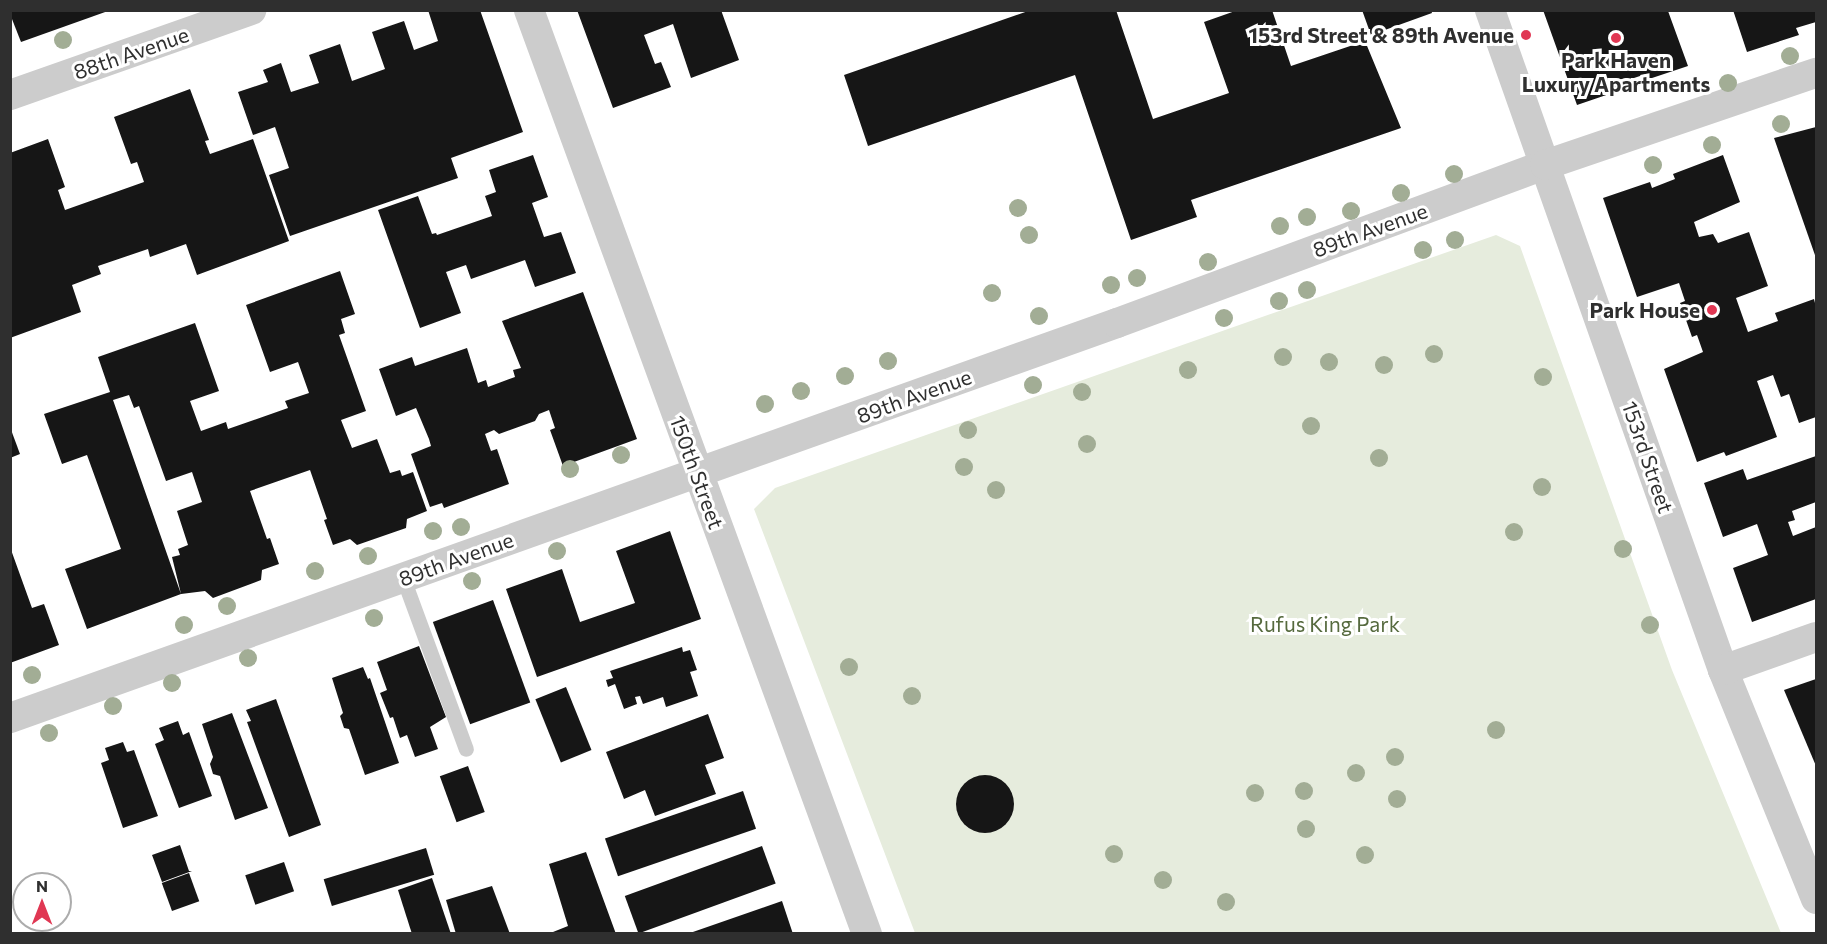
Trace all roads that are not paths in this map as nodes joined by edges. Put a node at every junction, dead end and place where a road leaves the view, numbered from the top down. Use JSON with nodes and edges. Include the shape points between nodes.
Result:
{"nodes":[{"id":1,"x":251,"y":10,"type":"edge"},
{"id":2,"x":529,"y":10,"type":"edge"},
{"id":3,"x":1490,"y":10,"type":"edge"},
{"id":4,"x":1816,"y":73,"type":"edge"},
{"id":5,"x":10,"y":95,"type":"edge"},
{"id":6,"x":1545,"y":165,"type":"junction"},
{"id":7,"x":698,"y":472,"type":"junction"},
{"id":8,"x":403,"y":578,"type":"junction"},
{"id":9,"x":1816,"y":637,"type":"edge"},
{"id":10,"x":1723,"y":670,"type":"junction"},
{"id":11,"x":10,"y":718,"type":"edge"},
{"id":12,"x":466,"y":748,"type":"dead end"},
{"id":13,"x":1816,"y":899,"type":"edge"},
{"id":14,"x":867,"y":933,"type":"edge"}],
"edges":[{"from":1,"to":5,"type":"street","name":"88th Avenue"},
{"from":2,"to":7,"type":"street","name":"150th Street"},
{"from":3,"to":6,"type":"street","name":"153rd Street"},
{"from":4,"to":6,"type":"street","name":"89th Avenue"},
{"from":6,"to":7,"type":"street","name":"89th Avenue"},
{"from":6,"to":10,"type":"street","name":"153rd Street"},
{"from":7,"to":8,"type":"street","name":"89th Avenue"},
{"from":7,"to":14,"type":"street","name":"150th Street"},
{"from":8,"to":11,"type":"street","name":"89th Avenue"},
{"from":8,"to":12,"type":"lane"},
{"from":9,"to":10,"type":"street"},
{"from":10,"to":13,"type":"street","name":"153rd Street"}]}
